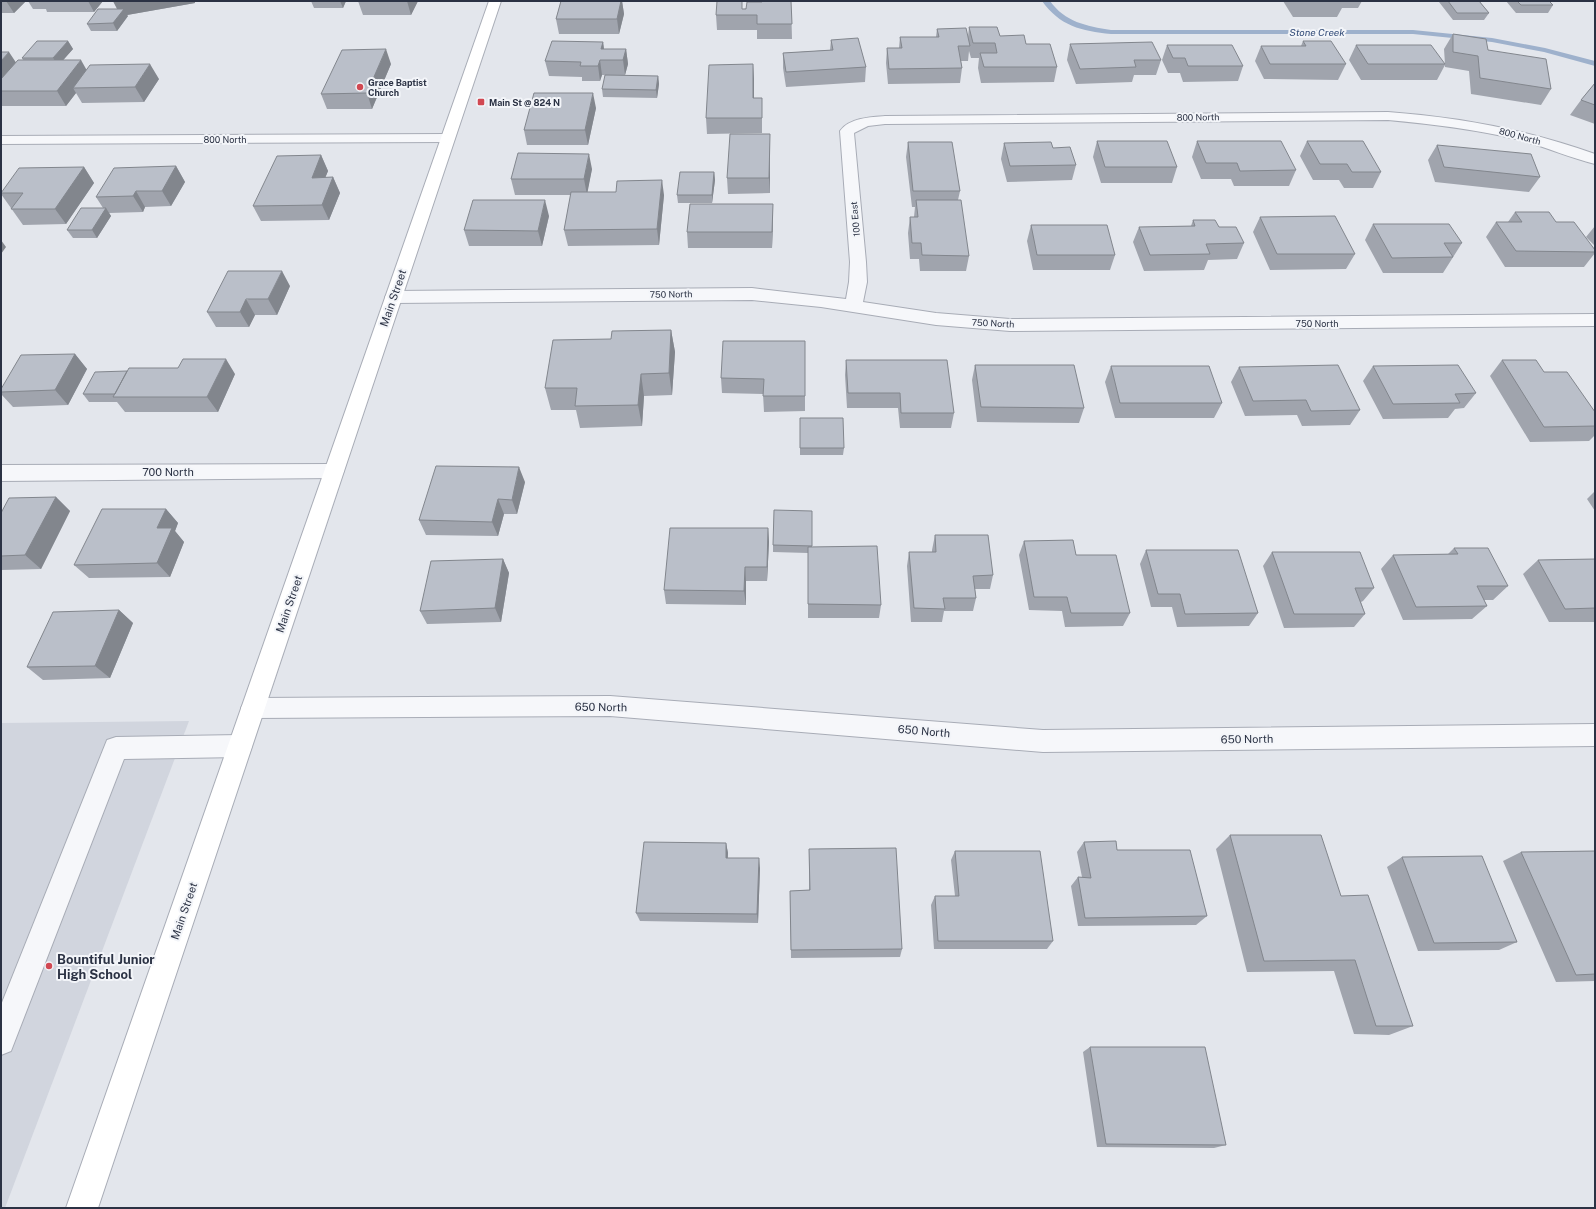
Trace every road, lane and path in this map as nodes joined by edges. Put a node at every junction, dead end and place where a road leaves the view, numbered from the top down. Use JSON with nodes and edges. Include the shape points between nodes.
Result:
{"nodes":[{"id":1,"x":495,"y":1,"type":"edge"},
{"id":2,"x":847,"y":130,"type":"joint"},
{"id":3,"x":448,"y":138,"type":"junction"},
{"id":4,"x":1,"y":140,"type":"edge"},
{"id":5,"x":1595,"y":159,"type":"edge"},
{"id":6,"x":394,"y":297,"type":"junction"},
{"id":7,"x":853,"y":307,"type":"junction"},
{"id":8,"x":1595,"y":320,"type":"edge"},
{"id":9,"x":334,"y":470,"type":"junction"},
{"id":10,"x":1,"y":473,"type":"edge"},
{"id":11,"x":253,"y":708,"type":"junction"},
{"id":12,"x":1595,"y":735,"type":"edge"},
{"id":13,"x":240,"y":746,"type":"junction"},
{"id":14,"x":1,"y":1041,"type":"edge"},
{"id":15,"x":82,"y":1208,"type":"edge"}],
"edges":[{"from":1,"to":3,"type":"main road","name":"Main Street"},
{"from":2,"to":5,"type":"street","name":"800 North","via":[[863,123],[885,120],[1355,115],[1422,118],[1486,127],[1548,143]]},
{"from":2,"to":7,"type":"street","name":"100 East","via":[[858,262],[858,282]]},
{"from":3,"to":4,"type":"street","name":"800 North"},
{"from":3,"to":6,"type":"main road","name":"Main Street"},
{"from":6,"to":7,"type":"street","name":"750 North","via":[[752,294],[787,296]]},
{"from":6,"to":9,"type":"main road","name":"Main Street"},
{"from":7,"to":8,"type":"street","name":"750 North","via":[[936,319],[1010,325]]},
{"from":9,"to":10,"type":"street","name":"700 North"},
{"from":9,"to":11,"type":"main road","name":"Main Street"},
{"from":11,"to":12,"type":"street","name":"650 North","via":[[610,706],[1043,741]]},
{"from":11,"to":13,"type":"main road","name":"Main Street"},
{"from":13,"to":14,"type":"street","via":[[116,748]]},
{"from":13,"to":15,"type":"main road","name":"Main Street"}]}
